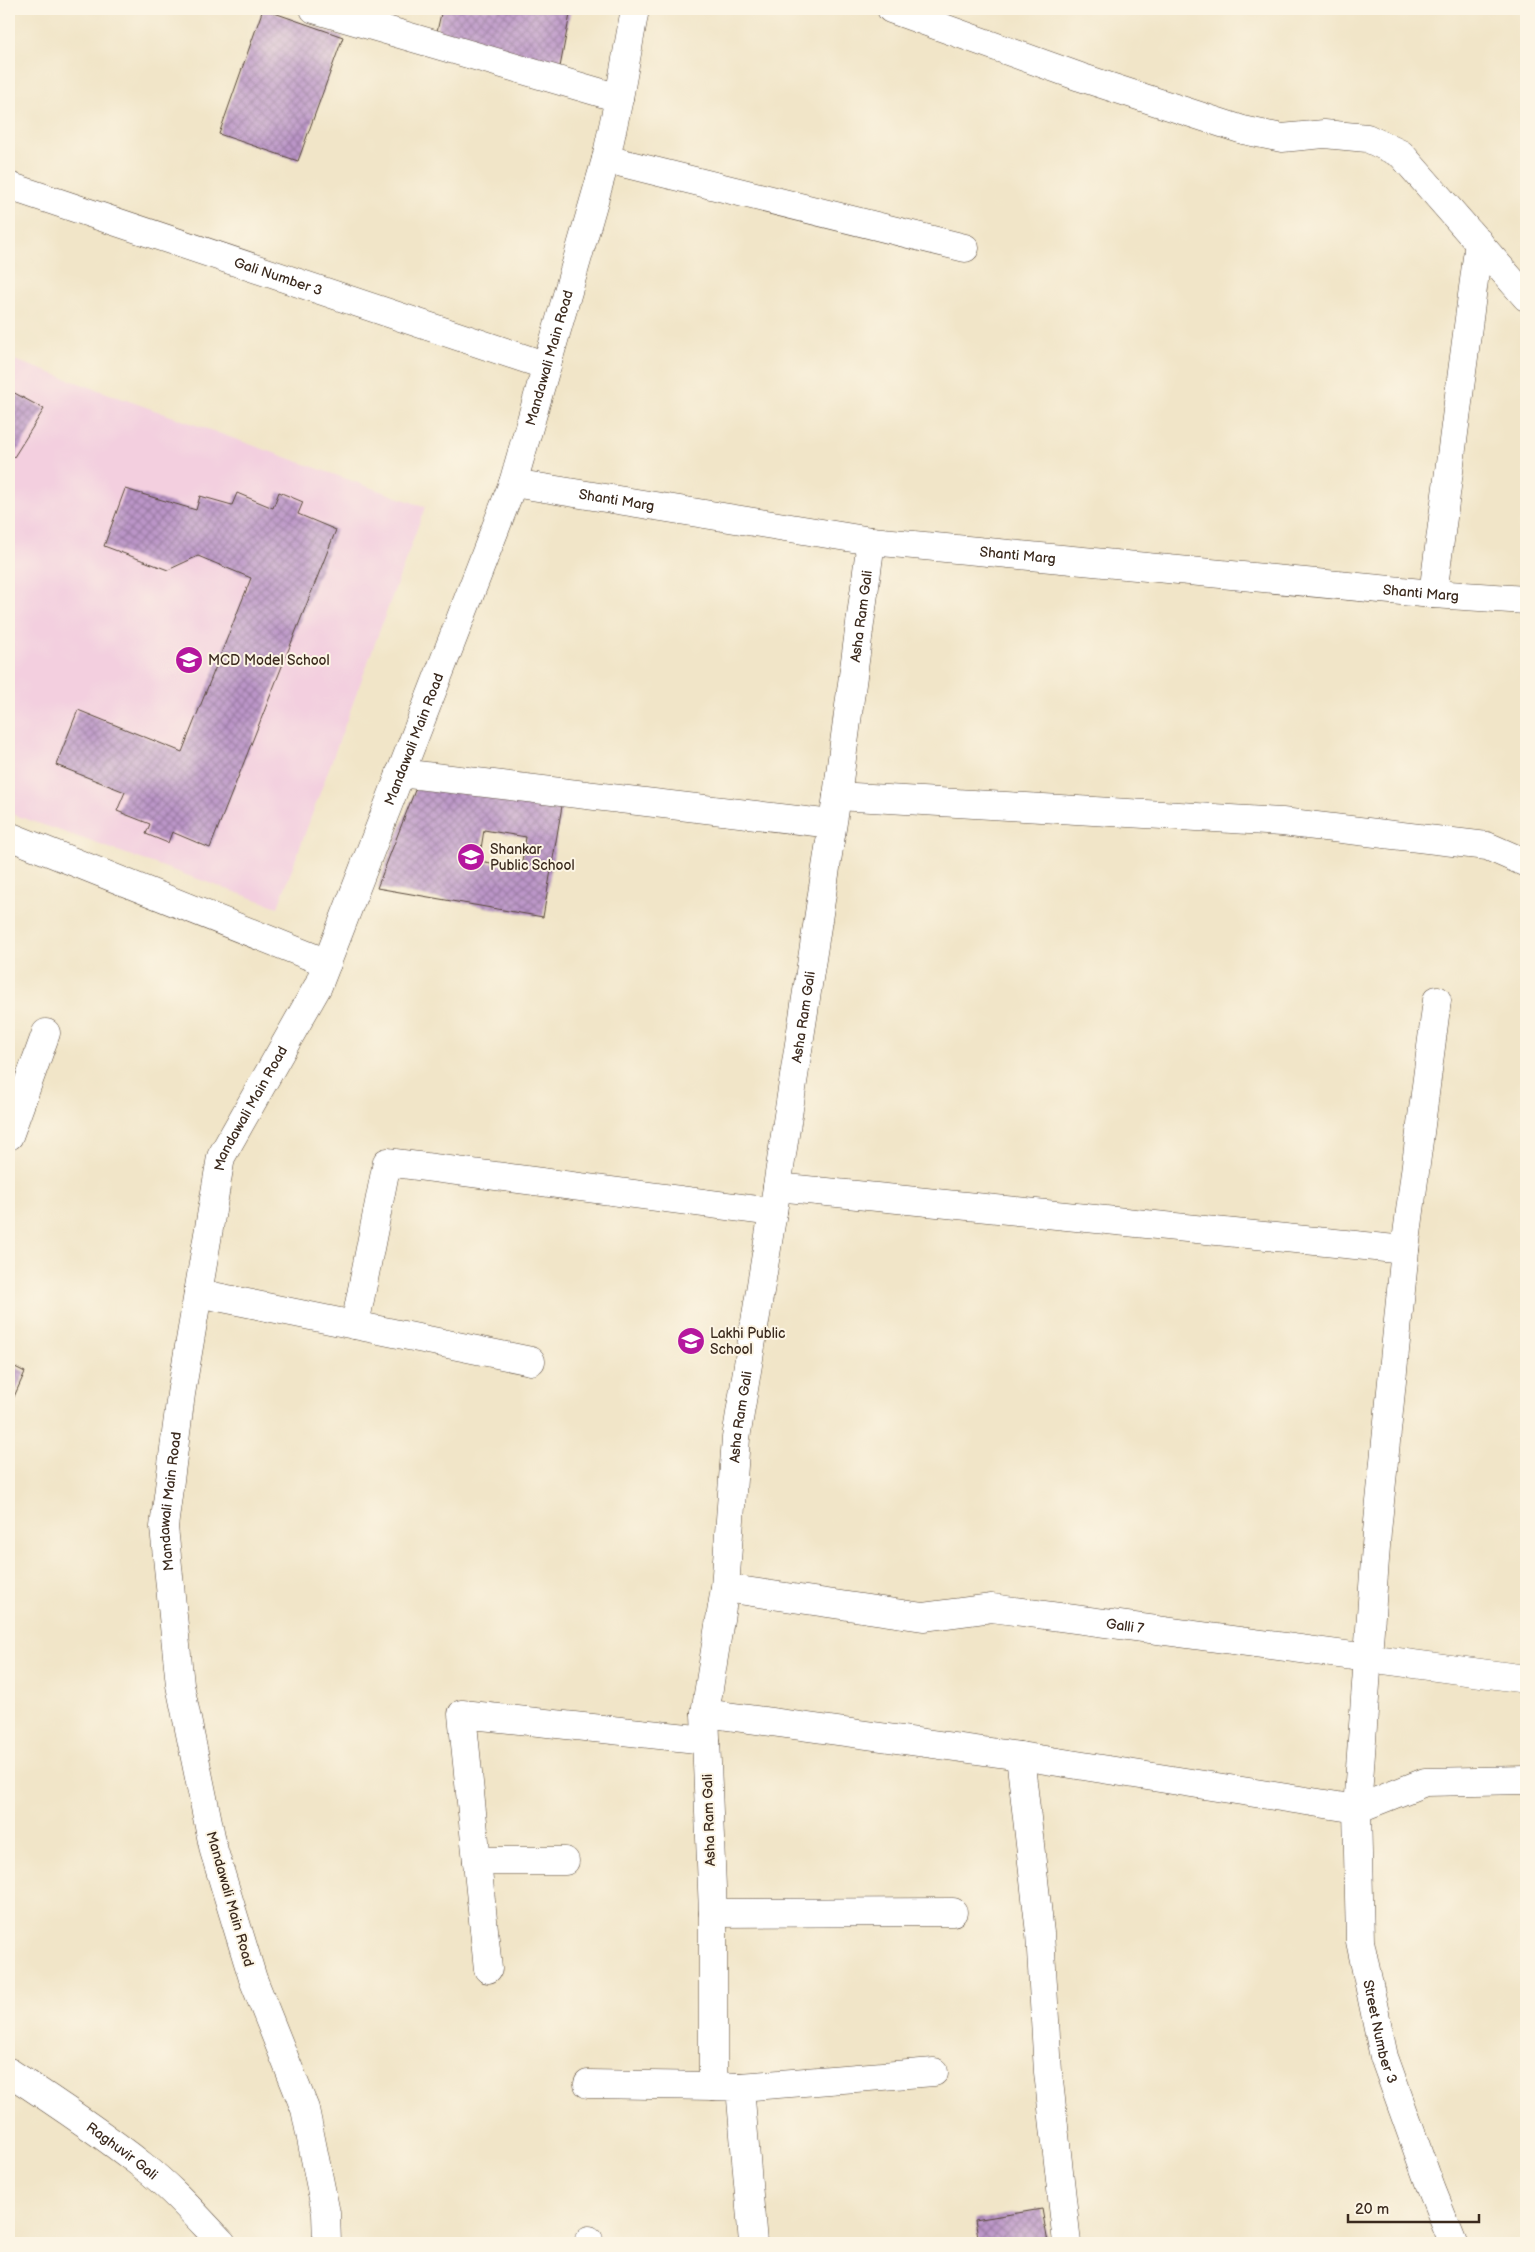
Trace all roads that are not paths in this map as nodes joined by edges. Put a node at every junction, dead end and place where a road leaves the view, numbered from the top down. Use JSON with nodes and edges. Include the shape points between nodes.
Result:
{"nodes":[{"id":1,"x":314,"y":9,"type":"edge"},
{"id":2,"x":635,"y":9,"type":"edge"},
{"id":3,"x":891,"y":9,"type":"edge"},
{"id":4,"x":619,"y":98,"type":"junction"},
{"id":5,"x":606,"y":159,"type":"junction"},
{"id":6,"x":9,"y":186,"type":"edge"},
{"id":7,"x":1479,"y":242,"type":"junction"},
{"id":8,"x":965,"y":248,"type":"dead end"},
{"id":9,"x":1526,"y":297,"type":"edge"},
{"id":10,"x":547,"y":366,"type":"junction"},
{"id":11,"x":513,"y":483,"type":"junction"},
{"id":12,"x":871,"y":541,"type":"junction"},
{"id":13,"x":1434,"y":594,"type":"junction"},
{"id":14,"x":1526,"y":600,"type":"edge"},
{"id":15,"x":400,"y":772,"type":"junction"},
{"id":16,"x":837,"y":796,"type":"junction"},
{"id":17,"x":832,"y":824,"type":"junction"},
{"id":18,"x":9,"y":836,"type":"edge"},
{"id":19,"x":1526,"y":863,"type":"edge"},
{"id":20,"x":326,"y":962,"type":"junction"},
{"id":21,"x":1437,"y":1000,"type":"dead end"},
{"id":22,"x":46,"y":1033,"type":"dead end"},
{"id":23,"x":9,"y":1136,"type":"edge"},
{"id":24,"x":775,"y":1199,"type":"junction"},
{"id":25,"x":1405,"y":1250,"type":"junction"},
{"id":26,"x":198,"y":1293,"type":"junction"},
{"id":27,"x":355,"y":1325,"type":"junction"},
{"id":28,"x":532,"y":1361,"type":"dead end"},
{"id":29,"x":725,"y":1588,"type":"junction"},
{"id":30,"x":1367,"y":1658,"type":"junction"},
{"id":31,"x":1526,"y":1679,"type":"edge"},
{"id":32,"x":705,"y":1713,"type":"junction"},
{"id":33,"x":706,"y":1740,"type":"junction"},
{"id":34,"x":1020,"y":1756,"type":"junction"},
{"id":35,"x":1526,"y":1780,"type":"edge"},
{"id":36,"x":1357,"y":1809,"type":"junction"},
{"id":37,"x":477,"y":1861,"type":"junction"},
{"id":38,"x":565,"y":1861,"type":"dead end"},
{"id":39,"x":953,"y":1912,"type":"dead end"},
{"id":40,"x":713,"y":1913,"type":"junction"},
{"id":41,"x":488,"y":1969,"type":"dead end"},
{"id":42,"x":9,"y":2072,"type":"edge"},
{"id":43,"x":934,"y":2072,"type":"dead end"},
{"id":44,"x":588,"y":2084,"type":"dead end"},
{"id":45,"x":713,"y":2086,"type":"junction"},
{"id":46,"x":740,"y":2086,"type":"junction"},
{"id":47,"x":222,"y":2243,"type":"edge"},
{"id":48,"x":328,"y":2243,"type":"edge"},
{"id":49,"x":753,"y":2243,"type":"edge"},
{"id":50,"x":1067,"y":2243,"type":"edge"},
{"id":51,"x":1453,"y":2243,"type":"edge"}],
"edges":[{"from":1,"to":4,"type":"street"},
{"from":2,"to":4,"type":"street","name":"Mandawali Main Road"},
{"from":3,"to":7,"type":"street","via":[[1080,77],[1243,130],[1282,138],[1324,134],[1367,138],[1401,154]]},
{"from":4,"to":5,"type":"street","name":"Mandawali Main Road"},
{"from":5,"to":8,"type":"street"},
{"from":5,"to":10,"type":"street","name":"Mandawali Main Road"},
{"from":6,"to":10,"type":"street","name":"Gali Number 3"},
{"from":7,"to":9,"type":"street"},
{"from":7,"to":13,"type":"street"},
{"from":10,"to":11,"type":"street","name":"Mandawali Main Road"},
{"from":11,"to":12,"type":"street","name":"Shanti Marg"},
{"from":11,"to":15,"type":"street","name":"Mandawali Main Road"},
{"from":12,"to":13,"type":"street","name":"Shanti Marg"},
{"from":12,"to":16,"type":"street","name":"Asha Ram Gali"},
{"from":13,"to":14,"type":"street","name":"Shanti Marg"},
{"from":15,"to":17,"type":"street"},
{"from":15,"to":20,"type":"street","name":"Mandawali Main Road"},
{"from":16,"to":17,"type":"street","name":"Asha Ram Gali"},
{"from":16,"to":19,"type":"street","via":[[1282,822],[1487,846]]},
{"from":17,"to":24,"type":"street","name":"Asha Ram Gali"},
{"from":18,"to":20,"type":"street"},
{"from":20,"to":26,"type":"street","name":"Mandawali Main Road","via":[[318,986],[221,1157]]},
{"from":21,"to":25,"type":"street","name":"Street Number 3"},
{"from":22,"to":23,"type":"street"},
{"from":24,"to":25,"type":"street"},
{"from":24,"to":27,"type":"street","via":[[387,1162]]},
{"from":24,"to":29,"type":"street","name":"Asha Ram Gali","via":[[736,1438]]},
{"from":25,"to":30,"type":"street","name":"Street Number 3"},
{"from":26,"to":27,"type":"street"},
{"from":26,"to":48,"type":"street","name":"Mandawali Main Road","via":[[164,1527],[180,1685],[214,1850],[253,1979],[305,2109],[326,2213]]},
{"from":27,"to":28,"type":"street"},
{"from":29,"to":30,"type":"street","name":"Galli 7","via":[[923,1617],[992,1608]]},
{"from":29,"to":32,"type":"street","name":"Asha Ram Gali"},
{"from":30,"to":31,"type":"street","name":"Galli 7"},
{"from":30,"to":36,"type":"street","name":"Street Number 3"},
{"from":32,"to":33,"type":"street","name":"Asha Ram Gali"},
{"from":32,"to":34,"type":"street"},
{"from":33,"to":37,"type":"street","via":[[462,1714]]},
{"from":33,"to":40,"type":"street","name":"Asha Ram Gali"},
{"from":34,"to":36,"type":"street"},
{"from":34,"to":50,"type":"street","via":[[1040,1933],[1048,2072]]},
{"from":35,"to":36,"type":"street","via":[[1425,1782]]},
{"from":36,"to":51,"type":"street","name":"Street Number 3","via":[[1360,1941],[1384,2057]]},
{"from":37,"to":38,"type":"street"},
{"from":37,"to":41,"type":"street"},
{"from":39,"to":40,"type":"street"},
{"from":40,"to":45,"type":"street","name":"Asha Ram Gali"},
{"from":42,"to":47,"type":"street","name":"Raghuvir Gali","via":[[145,2166]]},
{"from":43,"to":46,"type":"street"},
{"from":44,"to":45,"type":"street"},
{"from":45,"to":46,"type":"street"},
{"from":46,"to":49,"type":"street"}]}
